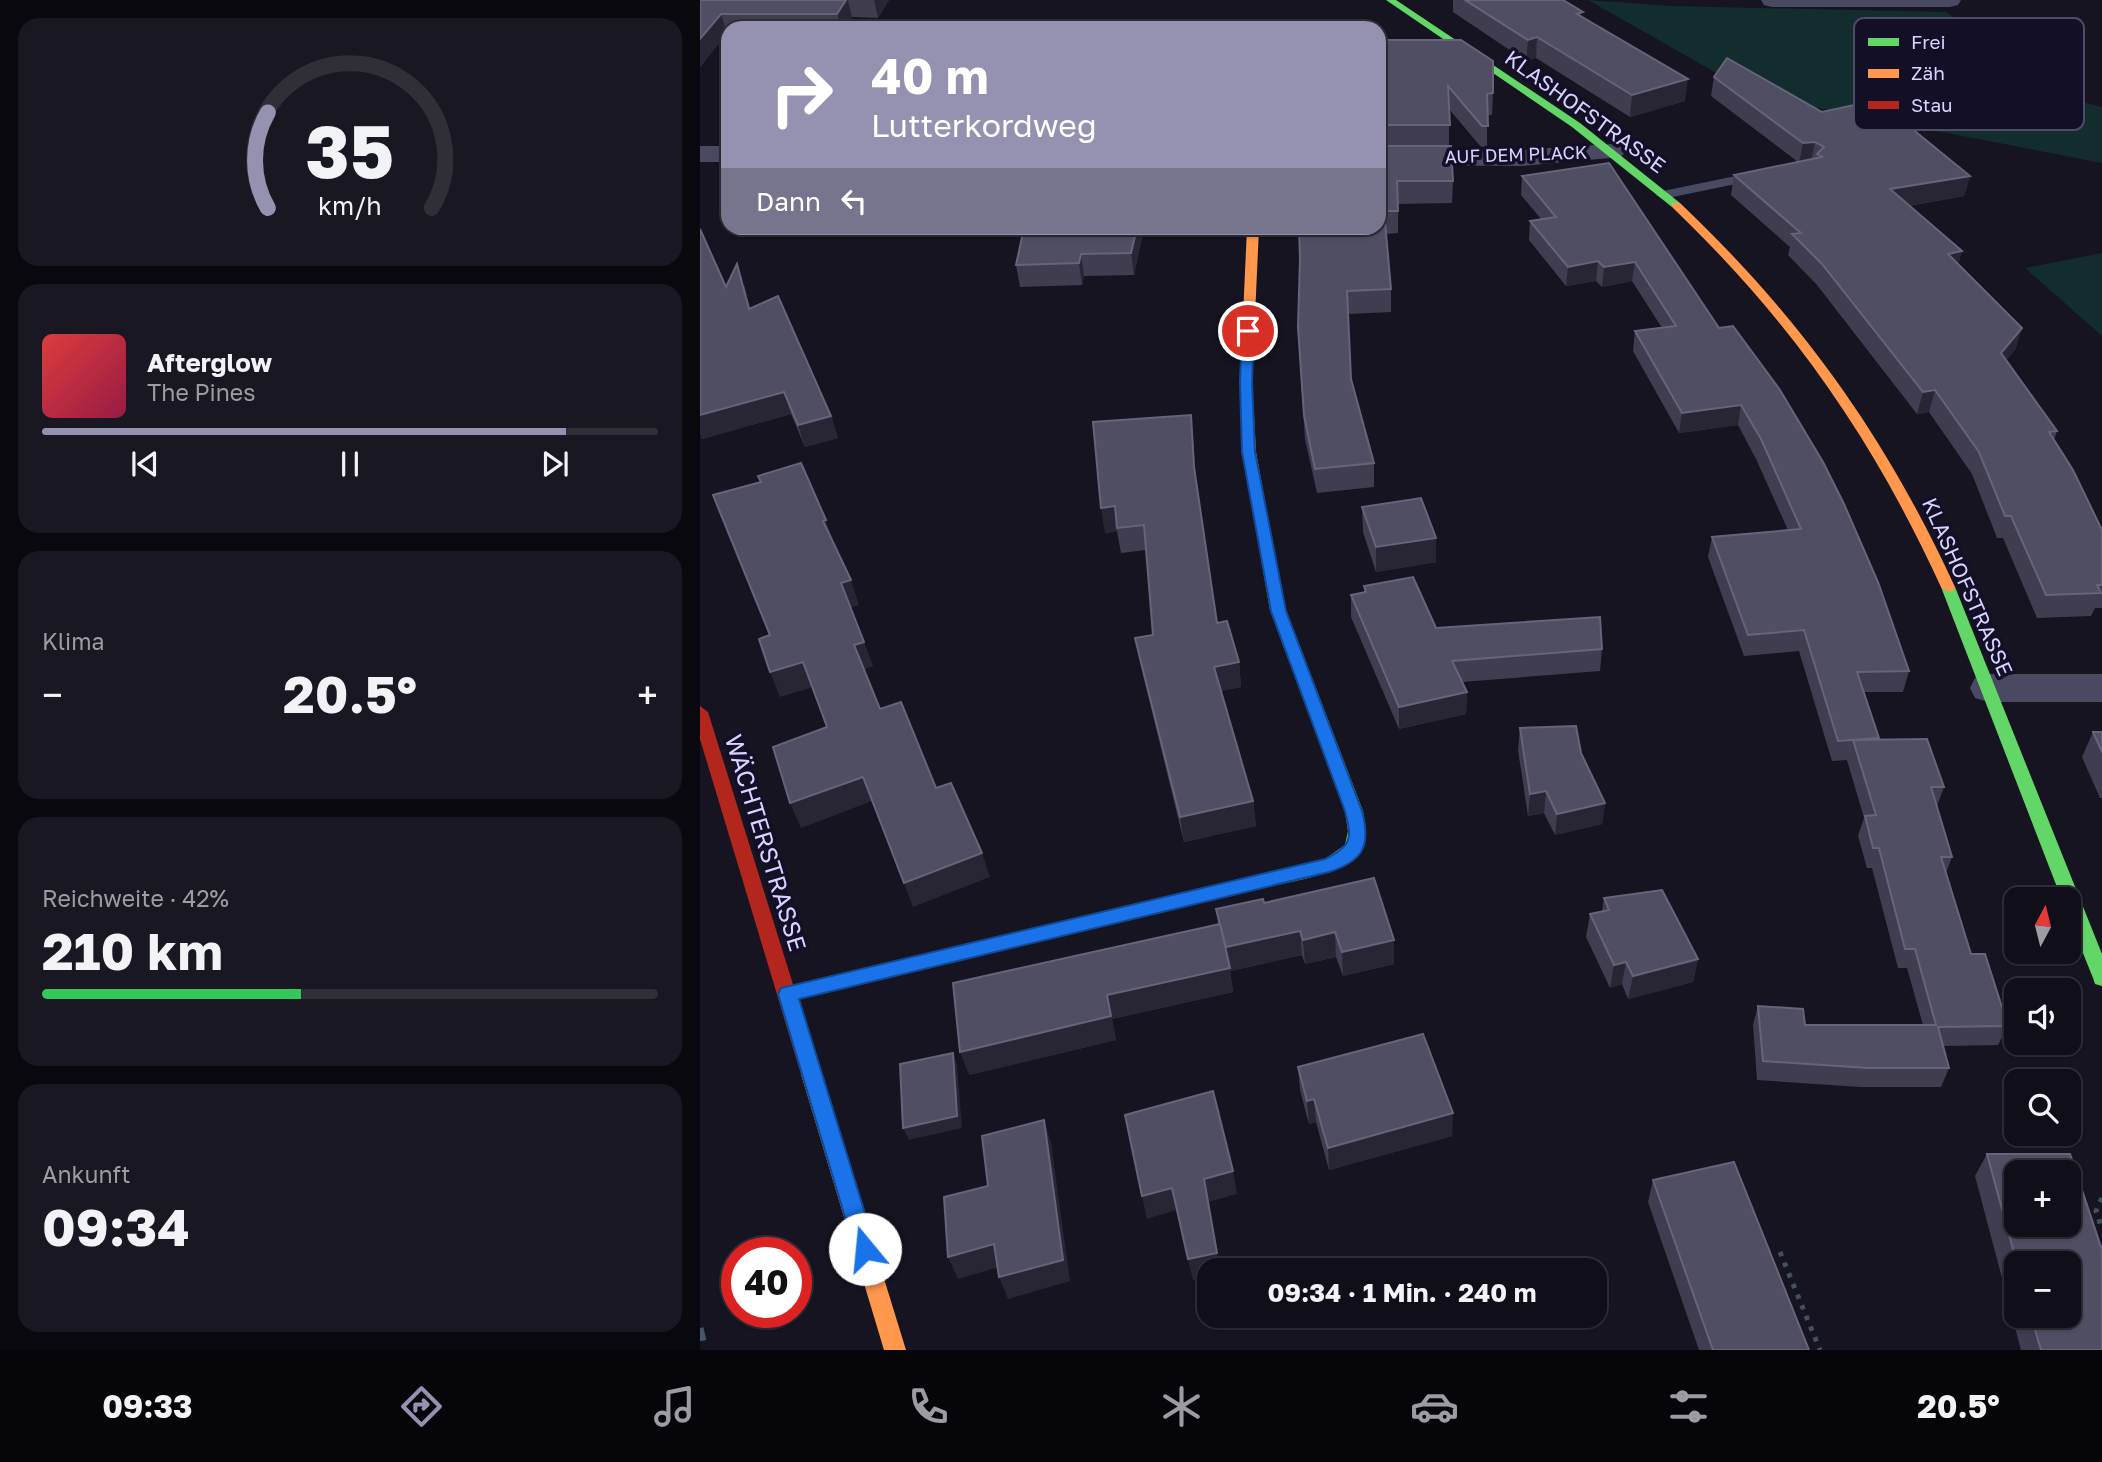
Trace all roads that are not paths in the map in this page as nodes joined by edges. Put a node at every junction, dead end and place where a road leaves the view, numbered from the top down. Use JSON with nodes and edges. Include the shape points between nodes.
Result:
{"nodes":[{"id":1,"x":1390,"y":0,"type":"edge"},
{"id":2,"x":1772,"y":0,"type":"edge"},
{"id":3,"x":1950,"y":0,"type":"edge"},
{"id":4,"x":1612,"y":152,"type":"junction"},
{"id":5,"x":700,"y":154,"type":"edge"},
{"id":6,"x":721,"y":154,"type":"edge"},
{"id":7,"x":1386,"y":157,"type":"edge"},
{"id":8,"x":1771,"y":174,"type":"edge"},
{"id":9,"x":1663,"y":195,"type":"junction"},
{"id":10,"x":1253,"y":235,"type":"edge"},
{"id":11,"x":1989,"y":688,"type":"junction"},
{"id":12,"x":2102,"y":688,"type":"edge"},
{"id":13,"x":700,"y":712,"type":"edge"},
{"id":14,"x":2102,"y":978,"type":"edge"},
{"id":15,"x":788,"y":994,"type":"junction"},
{"id":16,"x":895,"y":1350,"type":"edge"}],
"edges":[{"from":1,"to":4,"type":"street","name":"KLASHOFSTRASSE"},
{"from":2,"to":3,"type":"street"},
{"from":4,"to":7,"type":"street","name":"AUF DEM PLACK","via":[[1522,158]]},
{"from":4,"to":9,"type":"street","name":"KLASHOFSTRASSE"},
{"from":5,"to":6,"type":"street"},
{"from":8,"to":9,"type":"lane"},
{"from":9,"to":11,"type":"street","name":"KLASHOFSTRASSE","via":[[1777,311],[1865,430],[1943,575]]},
{"from":10,"to":15,"type":"street","via":[[1246,382],[1249,452],[1279,611],[1354,811],[1359,831],[1356,846],[1329,865]]},
{"from":11,"to":12,"type":"street"},
{"from":11,"to":14,"type":"street","name":"KLASHOFSTRASSE"},
{"from":13,"to":15,"type":"street","name":"WÄCHTERSTRASSE"},
{"from":15,"to":16,"type":"street","name":"WÄCHTERSTRASSE"}]}
